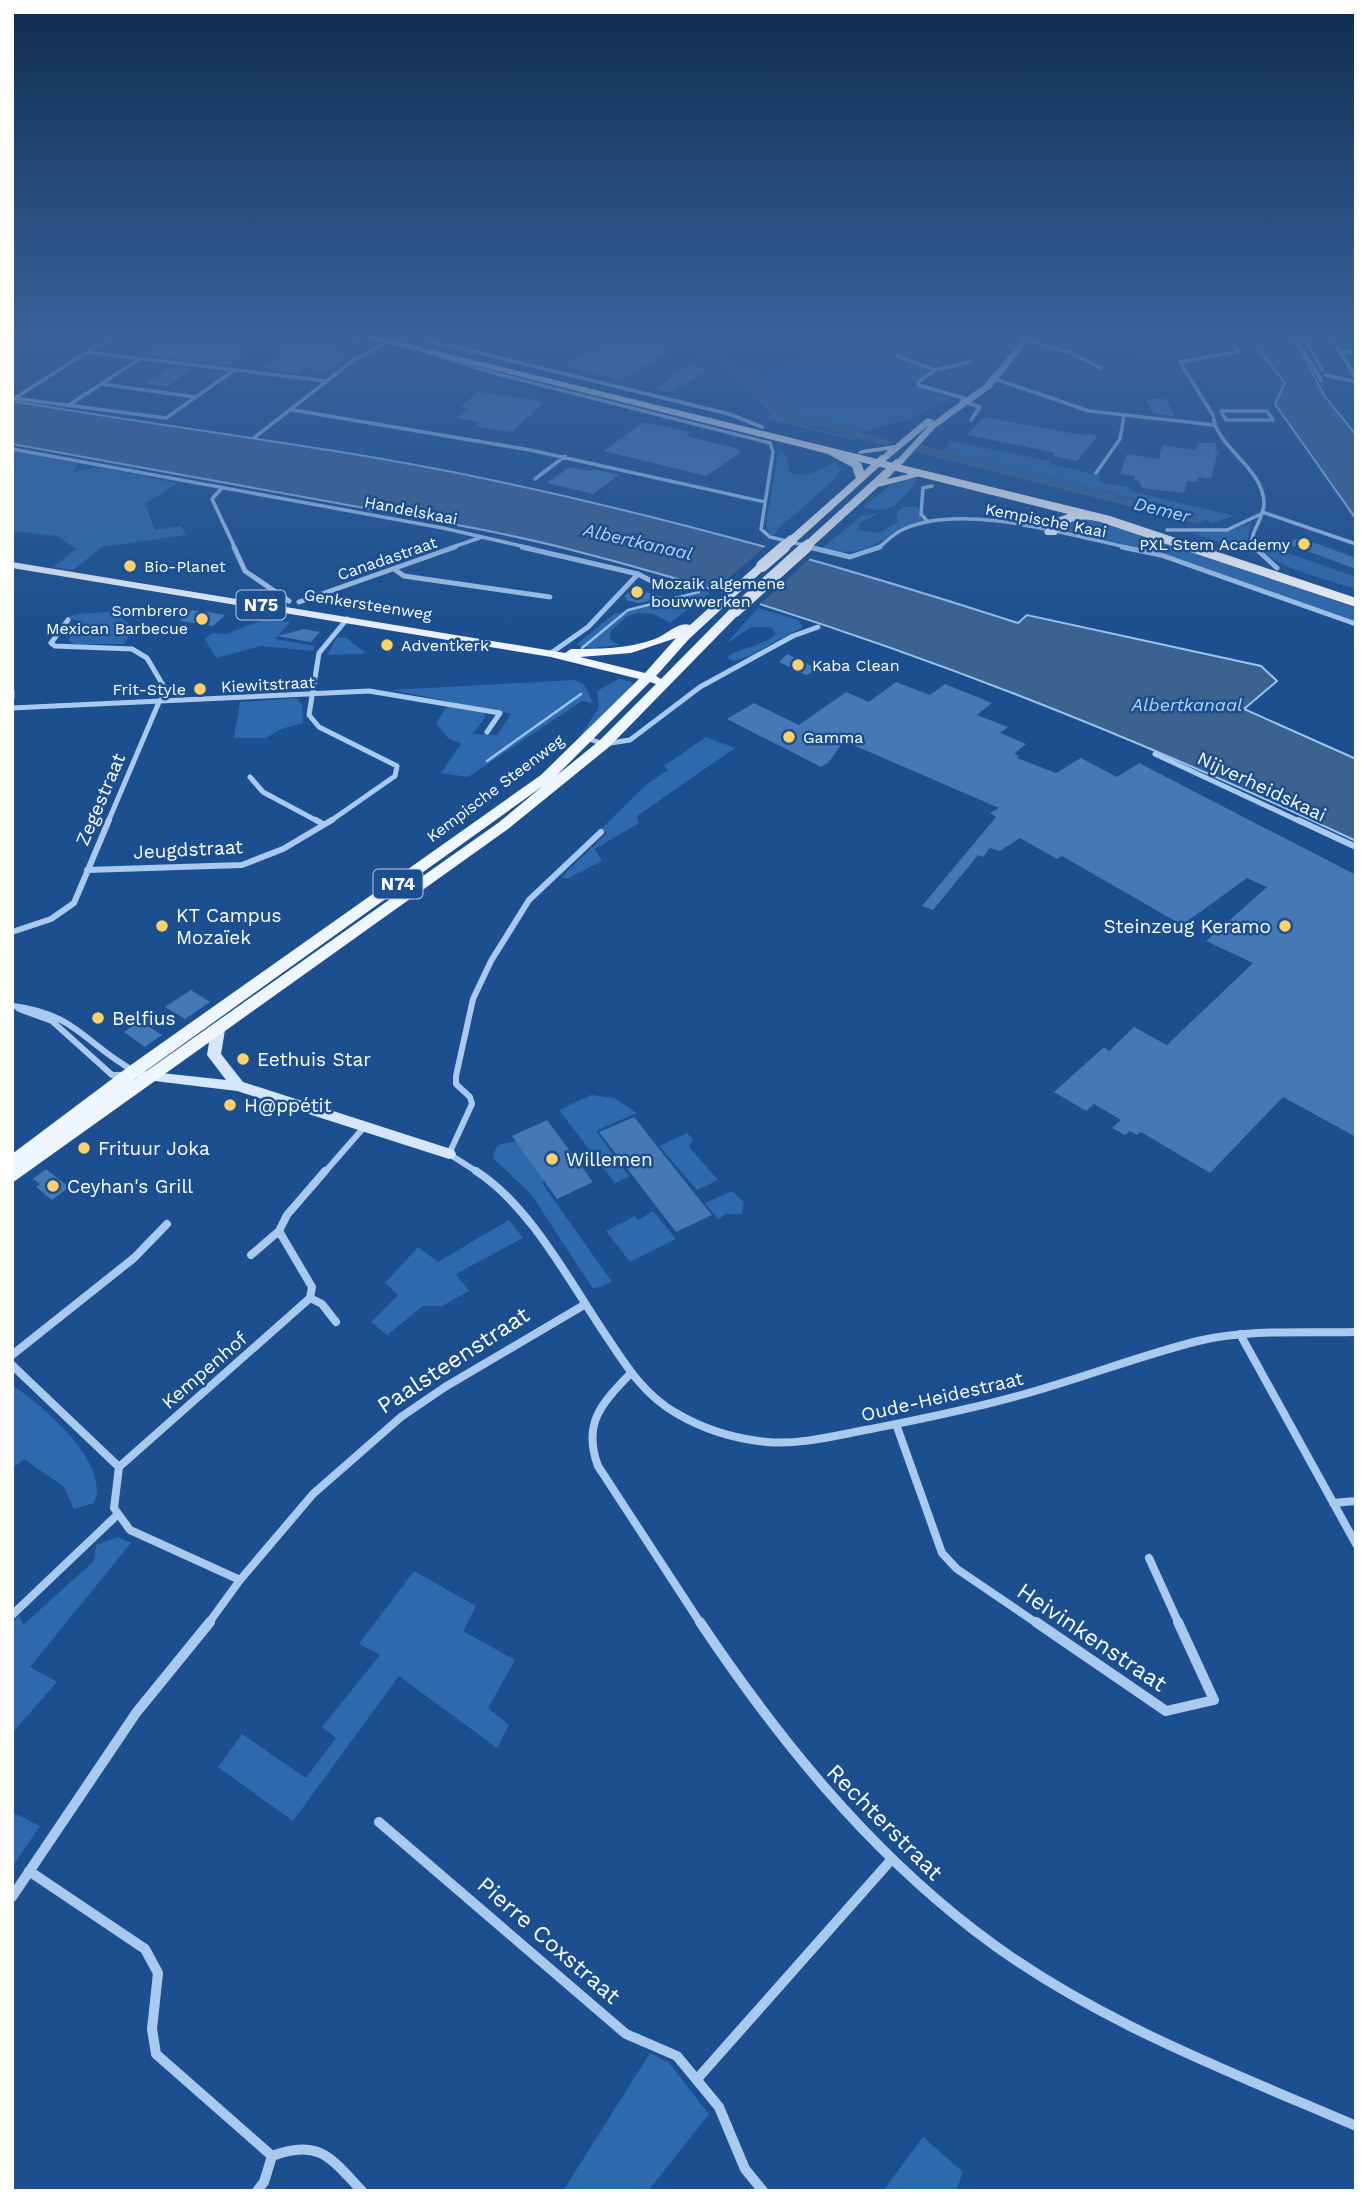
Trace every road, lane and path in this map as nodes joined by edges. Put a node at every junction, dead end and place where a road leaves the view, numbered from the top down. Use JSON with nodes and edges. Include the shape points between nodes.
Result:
{"nodes":[{"id":1,"x":469,"y":438,"type":"edge"},
{"id":2,"x":748,"y":438,"type":"edge"},
{"id":3,"x":781,"y":438,"type":"edge"},
{"id":4,"x":805,"y":438,"type":"edge"},
{"id":5,"x":913,"y":438,"type":"edge"},
{"id":6,"x":1120,"y":438,"type":"edge"},
{"id":7,"x":1223,"y":438,"type":"edge"},
{"id":8,"x":12,"y":449,"type":"edge"},
{"id":9,"x":828,"y":450,"type":"junction"},
{"id":10,"x":894,"y":455,"type":"junction"},
{"id":11,"x":565,"y":456,"type":"junction"},
{"id":12,"x":1096,"y":473,"type":"dead end"},
{"id":13,"x":923,"y":474,"type":"junction"},
{"id":14,"x":535,"y":479,"type":"dead end"},
{"id":15,"x":865,"y":483,"type":"junction"},
{"id":16,"x":932,"y":486,"type":"dead end"},
{"id":17,"x":221,"y":489,"type":"junction"},
{"id":18,"x":1028,"y":500,"type":"junction"},
{"id":19,"x":765,"y":502,"type":"junction"},
{"id":20,"x":1261,"y":513,"type":"junction"},
{"id":21,"x":1105,"y":519,"type":"junction"},
{"id":22,"x":928,"y":522,"type":"junction"},
{"id":23,"x":1167,"y":530,"type":"junction"},
{"id":24,"x":1045,"y":531,"type":"junction"},
{"id":25,"x":483,"y":537,"type":"junction"},
{"id":26,"x":1356,"y":544,"type":"edge"},
{"id":27,"x":12,"y":565,"type":"edge"},
{"id":28,"x":1277,"y":568,"type":"junction"},
{"id":29,"x":394,"y":569,"type":"junction"},
{"id":30,"x":638,"y":574,"type":"junction"},
{"id":31,"x":657,"y":584,"type":"dead end"},
{"id":32,"x":1356,"y":595,"type":"edge"},
{"id":33,"x":550,"y":597,"type":"dead end"},
{"id":34,"x":289,"y":601,"type":"dead end"},
{"id":35,"x":299,"y":602,"type":"dead end"},
{"id":36,"x":1356,"y":603,"type":"edge"},
{"id":37,"x":717,"y":606,"type":"junction"},
{"id":38,"x":347,"y":619,"type":"junction"},
{"id":39,"x":68,"y":620,"type":"dead end"},
{"id":40,"x":1356,"y":624,"type":"edge"},
{"id":41,"x":818,"y":627,"type":"dead end"},
{"id":42,"x":551,"y":653,"type":"junction"},
{"id":43,"x":647,"y":678,"type":"junction"},
{"id":44,"x":666,"y":682,"type":"junction"},
{"id":45,"x":12,"y":691,"type":"edge"},
{"id":46,"x":313,"y":694,"type":"junction"},
{"id":47,"x":12,"y":697,"type":"edge"},
{"id":48,"x":159,"y":702,"type":"junction"},
{"id":49,"x":12,"y":708,"type":"edge"},
{"id":50,"x":626,"y":723,"type":"junction"},
{"id":51,"x":487,"y":732,"type":"dead end"},
{"id":52,"x":641,"y":732,"type":"junction"},
{"id":53,"x":597,"y":741,"type":"junction"},
{"id":54,"x":1155,"y":754,"type":"dead end"},
{"id":55,"x":250,"y":777,"type":"dead end"},
{"id":56,"x":323,"y":824,"type":"junction"},
{"id":57,"x":601,"y":832,"type":"dead end"},
{"id":58,"x":1356,"y":846,"type":"edge"},
{"id":59,"x":87,"y":870,"type":"junction"},
{"id":60,"x":12,"y":932,"type":"edge"},
{"id":61,"x":13,"y":1006,"type":"edge"},
{"id":62,"x":218,"y":1030,"type":"junction"},
{"id":63,"x":138,"y":1074,"type":"junction"},
{"id":64,"x":238,"y":1086,"type":"junction"},
{"id":65,"x":366,"y":1125,"type":"junction"},
{"id":66,"x":449,"y":1154,"type":"junction"},
{"id":67,"x":12,"y":1164,"type":"edge"},
{"id":68,"x":12,"y":1176,"type":"edge"},
{"id":69,"x":167,"y":1224,"type":"dead end"},
{"id":70,"x":279,"y":1231,"type":"junction"},
{"id":71,"x":251,"y":1255,"type":"dead end"},
{"id":72,"x":310,"y":1298,"type":"junction"},
{"id":73,"x":584,"y":1305,"type":"junction"},
{"id":74,"x":336,"y":1322,"type":"dead end"},
{"id":75,"x":1356,"y":1332,"type":"edge"},
{"id":76,"x":1240,"y":1334,"type":"junction"},
{"id":77,"x":12,"y":1355,"type":"edge"},
{"id":78,"x":12,"y":1365,"type":"edge"},
{"id":79,"x":631,"y":1373,"type":"junction"},
{"id":80,"x":896,"y":1424,"type":"junction"},
{"id":81,"x":119,"y":1467,"type":"junction"},
{"id":82,"x":1356,"y":1502,"type":"edge"},
{"id":83,"x":1333,"y":1503,"type":"junction"},
{"id":84,"x":115,"y":1517,"type":"junction"},
{"id":85,"x":1356,"y":1545,"type":"edge"},
{"id":86,"x":1149,"y":1558,"type":"dead end"},
{"id":87,"x":240,"y":1580,"type":"junction"},
{"id":88,"x":12,"y":1615,"type":"edge"},
{"id":89,"x":379,"y":1822,"type":"dead end"},
{"id":90,"x":891,"y":1860,"type":"junction"},
{"id":91,"x":29,"y":1871,"type":"junction"},
{"id":92,"x":12,"y":1897,"type":"edge"},
{"id":93,"x":698,"y":2078,"type":"junction"},
{"id":94,"x":1356,"y":2126,"type":"edge"},
{"id":95,"x":272,"y":2156,"type":"junction"},
{"id":96,"x":257,"y":2191,"type":"edge"},
{"id":97,"x":362,"y":2191,"type":"edge"},
{"id":98,"x":763,"y":2191,"type":"edge"}],
"edges":[{"from":1,"to":11,"type":"street"},
{"from":2,"to":19,"type":"street","name":"Kempische Kaai","via":[[772,445]]},
{"from":3,"to":9,"type":"highway"},
{"from":4,"to":10,"type":"highway"},
{"from":5,"to":10,"type":"main road","name":"Kempische Steenweg","number":"N74"},
{"from":6,"to":12,"type":"street"},
{"from":7,"to":20,"type":"street","via":[[1255,481],[1264,499]]},
{"from":8,"to":17,"type":"street","name":"Handelskaai"},
{"from":9,"to":10,"type":"highway"},
{"from":9,"to":15,"type":"main road","via":[[857,465]]},
{"from":10,"to":13,"type":"highway"},
{"from":10,"to":15,"type":"main road","name":"Kempische Steenweg","number":"N74"},
{"from":10,"to":23,"type":"highway"},
{"from":11,"to":14,"type":"street"},
{"from":11,"to":19,"type":"street"},
{"from":13,"to":15,"type":"main road"},
{"from":13,"to":18,"type":"highway"},
{"from":15,"to":37,"type":"main road","name":"Kempische Steenweg","number":"N74","bridge":true},
{"from":15,"to":44,"type":"main road","name":"Kempische Steenweg","number":"N74","bridge":true,"via":[[809,544]]},
{"from":16,"to":22,"type":"street","via":[[923,488],[920,506]]},
{"from":17,"to":25,"type":"street","name":"Handelskaai"},
{"from":17,"to":34,"type":"street","via":[[212,499],[245,571]]},
{"from":18,"to":21,"type":"highway"},
{"from":18,"to":24,"type":"highway","via":[[1052,516]]},
{"from":19,"to":22,"type":"street","name":"Kempische Kaai","via":[[761,529],[770,537],[850,557],[875,551],[901,530]]},
{"from":20,"to":23,"type":"street","via":[[1227,530]]},
{"from":20,"to":26,"type":"street"},
{"from":20,"to":28,"type":"street","via":[[1251,544]]},
{"from":21,"to":24,"type":"highway","via":[[1067,516]]},
{"from":21,"to":36,"type":"highway"},
{"from":22,"to":24,"type":"street","name":"Kempische Kaai","via":[[981,519]]},
{"from":23,"to":28,"type":"highway"},
{"from":24,"to":40,"type":"street","name":"Kempische Kaai","via":[[1161,555]]},
{"from":25,"to":29,"type":"street","name":"Canadastraat"},
{"from":25,"to":30,"type":"street","name":"Handelskaai"},
{"from":27,"to":38,"type":"main road","name":"Genkersteenweg","number":"N75"},
{"from":28,"to":32,"type":"highway"},
{"from":29,"to":33,"type":"street","via":[[404,576]]},
{"from":29,"to":35,"type":"street","name":"Canadastraat"},
{"from":30,"to":31,"type":"street","name":"Handelskaai"},
{"from":30,"to":42,"type":"street","via":[[588,627]]},
{"from":37,"to":42,"type":"main road","name":"Genkersteenweg","number":"N75","via":[[654,644],[605,653]]},
{"from":37,"to":43,"type":"main road","name":"Kempische Steenweg","number":"N74"},
{"from":38,"to":42,"type":"main road","name":"Genkersteenweg","number":"N75"},
{"from":38,"to":46,"type":"street","via":[[319,653]]},
{"from":39,"to":48,"type":"street","via":[[51,643],[121,647],[141,653],[167,692]]},
{"from":41,"to":52,"type":"street","name":"Kempische Steenweg","via":[[701,687]]},
{"from":42,"to":43,"type":"main road","name":"Genkersteenweg","number":"N75"},
{"from":43,"to":44,"type":"main road","name":"Genkersteenweg","number":"N75"},
{"from":43,"to":53,"type":"main road","name":"Kempische Steenweg","number":"N74"},
{"from":44,"to":50,"type":"main road","name":"Kempische Steenweg","number":"N74"},
{"from":45,"to":47,"type":"street"},
{"from":46,"to":48,"type":"street","name":"Kiewitstraat"},
{"from":46,"to":51,"type":"street","name":"Kiewitstraat","via":[[376,691],[500,713]]},
{"from":46,"to":56,"type":"street","name":"Jeugdstraat","via":[[309,715],[319,727],[397,766],[398,772]]},
{"from":48,"to":49,"type":"street","name":"Kiewitstraat"},
{"from":48,"to":59,"type":"street","name":"Zegestraat"},
{"from":50,"to":52,"type":"street","via":[[626,730]]},
{"from":50,"to":53,"type":"main road","name":"Kempische Steenweg","number":"N74"},
{"from":52,"to":53,"type":"street","name":"Kempische Steenweg","via":[[620,743]]},
{"from":53,"to":62,"type":"main road","name":"Kempische Steenweg","number":"N74","via":[[574,771],[503,826]]},
{"from":53,"to":63,"type":"main road","name":"Kempische Steenweg","number":"N74"},
{"from":54,"to":58,"type":"street","name":"Nijverheidskaai"},
{"from":55,"to":56,"type":"street","via":[[263,792]]},
{"from":56,"to":59,"type":"street","name":"Jeugdstraat","via":[[287,849],[242,865]]},
{"from":57,"to":66,"type":"street","via":[[530,900],[480,981],[456,1076],[456,1084],[472,1104]]},
{"from":59,"to":60,"type":"street","name":"Zegestraat","via":[[71,908]]},
{"from":61,"to":63,"type":"street","via":[[33,1007],[72,1022]]},
{"from":61,"to":63,"type":"street","via":[[52,1021],[112,1075]]},
{"from":62,"to":63,"type":"main road","name":"Kempische Steenweg","number":"N74"},
{"from":62,"to":64,"type":"main road","via":[[214,1055]]},
{"from":63,"to":64,"type":"main road"},
{"from":63,"to":67,"type":"main road","name":"Kempische Steenweg","number":"N74"},
{"from":63,"to":68,"type":"main road","name":"Kempische Steenweg","number":"N74"},
{"from":64,"to":65,"type":"main road"},
{"from":65,"to":66,"type":"main road"},
{"from":65,"to":70,"type":"street","via":[[287,1215]]},
{"from":66,"to":73,"type":"street","via":[[496,1184]]},
{"from":69,"to":77,"type":"street","via":[[134,1258]]},
{"from":70,"to":71,"type":"street"},
{"from":70,"to":72,"type":"street","via":[[312,1287]]},
{"from":72,"to":74,"type":"street","via":[[322,1304]]},
{"from":72,"to":81,"type":"street","name":"Kempenhof"},
{"from":73,"to":79,"type":"street","name":"Oude-Heidestraat"},
{"from":73,"to":87,"type":"street","name":"Paalsteenstraat","via":[[401,1417],[313,1494]]},
{"from":75,"to":76,"type":"street","name":"Oude-Heidestraat"},
{"from":76,"to":80,"type":"street","name":"Oude-Heidestraat","via":[[1159,1352],[1019,1396]]},
{"from":76,"to":83,"type":"street"},
{"from":78,"to":81,"type":"street"},
{"from":79,"to":80,"type":"street","name":"Oude-Heidestraat","via":[[650,1395],[676,1413],[737,1437],[806,1441]]},
{"from":79,"to":90,"type":"street","name":"Rechterstraat","via":[[611,1393],[590,1430],[589,1446],[598,1466],[768,1721],[816,1782]]},
{"from":80,"to":86,"type":"street","name":"Heivinkenstraat","via":[[942,1553],[957,1569],[1166,1711],[1214,1700]]},
{"from":81,"to":84,"type":"street","via":[[112,1502]]},
{"from":82,"to":83,"type":"street"},
{"from":83,"to":85,"type":"street"},
{"from":84,"to":87,"type":"street","via":[[130,1530]]},
{"from":84,"to":88,"type":"street"},
{"from":87,"to":91,"type":"street","name":"Paalsteenstraat","via":[[136,1713]]},
{"from":89,"to":93,"type":"street","name":"Pierre Coxstraat","via":[[626,2034],[677,2056]]},
{"from":90,"to":93,"type":"street"},
{"from":90,"to":94,"type":"street","name":"Rechterstraat","via":[[976,1932],[1082,2001]]},
{"from":91,"to":92,"type":"street","name":"Paalsteenstraat"},
{"from":91,"to":95,"type":"street","via":[[145,1949],[158,1973],[152,2029],[156,2053]]},
{"from":93,"to":98,"type":"street","name":"Pierre Coxstraat","via":[[719,2107],[745,2169]]},
{"from":95,"to":96,"type":"street"},
{"from":95,"to":97,"type":"street","via":[[294,2145],[314,2146]]}]}
